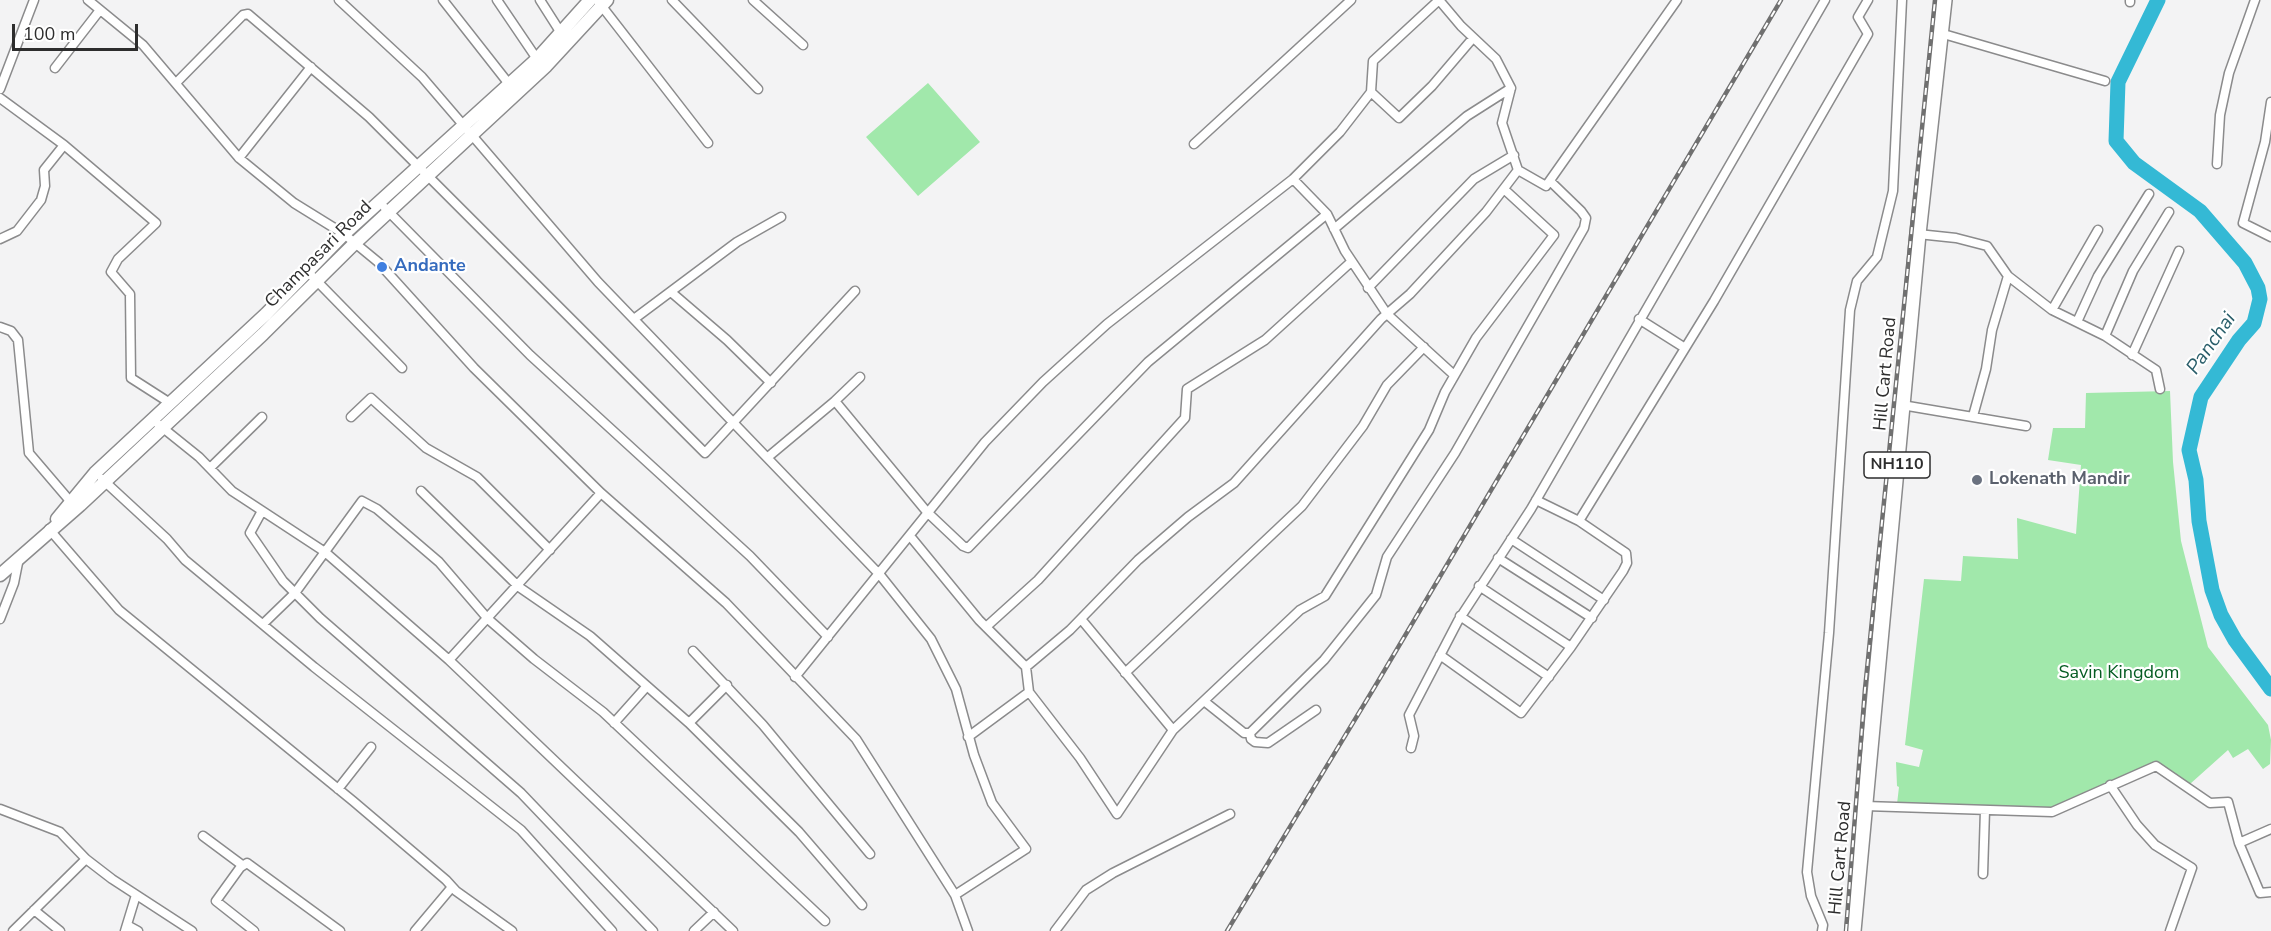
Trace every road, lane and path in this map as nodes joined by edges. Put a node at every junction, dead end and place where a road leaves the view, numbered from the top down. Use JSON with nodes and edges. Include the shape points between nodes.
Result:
{"nodes":[{"id":1,"x":34,"y":0,"type":"edge"},
{"id":2,"x":88,"y":0,"type":"edge"},
{"id":3,"x":339,"y":0,"type":"edge"},
{"id":4,"x":443,"y":0,"type":"edge"},
{"id":5,"x":497,"y":0,"type":"edge"},
{"id":6,"x":540,"y":0,"type":"edge"},
{"id":7,"x":590,"y":0,"type":"edge"},
{"id":8,"x":672,"y":0,"type":"edge"},
{"id":9,"x":753,"y":0,"type":"edge"},
{"id":10,"x":1351,"y":0,"type":"edge"},
{"id":11,"x":1439,"y":0,"type":"edge"},
{"id":12,"x":1677,"y":0,"type":"edge"},
{"id":13,"x":1825,"y":0,"type":"edge"},
{"id":14,"x":1857,"y":0,"type":"edge"},
{"id":15,"x":1902,"y":0,"type":"edge"},
{"id":16,"x":1943,"y":0,"type":"edge"},
{"id":17,"x":2254,"y":0,"type":"edge"},
{"id":18,"x":602,"y":2,"type":"edge"},
{"id":19,"x":1867,"y":3,"type":"edge"},
{"id":20,"x":100,"y":10,"type":"junction"},
{"id":21,"x":561,"y":33,"type":"junction"},
{"id":22,"x":1940,"y":33,"type":"junction"},
{"id":23,"x":1473,"y":38,"type":"junction"},
{"id":24,"x":802,"y":45,"type":"dead end"},
{"id":25,"x":537,"y":59,"type":"junction"},
{"id":26,"x":311,"y":67,"type":"junction"},
{"id":27,"x":55,"y":68,"type":"dead end"},
{"id":28,"x":2105,"y":81,"type":"dead end"},
{"id":29,"x":177,"y":83,"type":"junction"},
{"id":30,"x":509,"y":84,"type":"junction"},
{"id":31,"x":1511,"y":88,"type":"junction"},
{"id":32,"x":0,"y":89,"type":"edge"},
{"id":33,"x":759,"y":89,"type":"dead end"},
{"id":34,"x":1371,"y":92,"type":"junction"},
{"id":35,"x":0,"y":98,"type":"edge"},
{"id":36,"x":2271,"y":102,"type":"edge"},
{"id":37,"x":464,"y":123,"type":"junction"},
{"id":38,"x":473,"y":133,"type":"junction"},
{"id":39,"x":708,"y":143,"type":"dead end"},
{"id":40,"x":1194,"y":144,"type":"dead end"},
{"id":41,"x":64,"y":145,"type":"junction"},
{"id":42,"x":1514,"y":155,"type":"junction"},
{"id":43,"x":239,"y":158,"type":"junction"},
{"id":44,"x":2217,"y":164,"type":"dead end"},
{"id":45,"x":1518,"y":170,"type":"junction"},
{"id":46,"x":424,"y":171,"type":"junction"},
{"id":47,"x":1293,"y":179,"type":"junction"},
{"id":48,"x":1550,"y":181,"type":"junction"},
{"id":49,"x":1505,"y":190,"type":"junction"},
{"id":50,"x":2149,"y":194,"type":"dead end"},
{"id":51,"x":384,"y":207,"type":"junction"},
{"id":52,"x":2169,"y":212,"type":"dead end"},
{"id":53,"x":1327,"y":214,"type":"junction"},
{"id":54,"x":780,"y":217,"type":"dead end"},
{"id":55,"x":1334,"y":230,"type":"junction"},
{"id":56,"x":2098,"y":230,"type":"dead end"},
{"id":57,"x":345,"y":234,"type":"junction"},
{"id":58,"x":1918,"y":234,"type":"junction"},
{"id":59,"x":2271,"y":237,"type":"edge"},
{"id":60,"x":0,"y":239,"type":"edge"},
{"id":61,"x":355,"y":243,"type":"junction"},
{"id":62,"x":2180,"y":251,"type":"dead end"},
{"id":63,"x":1351,"y":262,"type":"junction"},
{"id":64,"x":309,"y":273,"type":"junction"},
{"id":65,"x":2008,"y":276,"type":"junction"},
{"id":66,"x":317,"y":283,"type":"junction"},
{"id":67,"x":1368,"y":288,"type":"junction"},
{"id":68,"x":855,"y":291,"type":"dead end"},
{"id":69,"x":671,"y":292,"type":"junction"},
{"id":70,"x":2052,"y":310,"type":"junction"},
{"id":71,"x":1387,"y":314,"type":"junction"},
{"id":72,"x":634,"y":319,"type":"junction"},
{"id":73,"x":1639,"y":319,"type":"junction"},
{"id":74,"x":2077,"y":322,"type":"junction"},
{"id":75,"x":0,"y":327,"type":"edge"},
{"id":76,"x":2105,"y":336,"type":"junction"},
{"id":77,"x":1424,"y":347,"type":"junction"},
{"id":78,"x":1685,"y":348,"type":"junction"},
{"id":79,"x":2132,"y":355,"type":"junction"},
{"id":80,"x":402,"y":368,"type":"dead end"},
{"id":81,"x":1454,"y":375,"type":"junction"},
{"id":82,"x":860,"y":377,"type":"dead end"},
{"id":83,"x":771,"y":382,"type":"junction"},
{"id":84,"x":2160,"y":389,"type":"dead end"},
{"id":85,"x":836,"y":401,"type":"junction"},
{"id":86,"x":170,"y":403,"type":"junction"},
{"id":87,"x":1902,"y":405,"type":"junction"},
{"id":88,"x":1973,"y":416,"type":"junction"},
{"id":89,"x":262,"y":417,"type":"dead end"},
{"id":90,"x":351,"y":417,"type":"dead end"},
{"id":91,"x":733,"y":420,"type":"junction"},
{"id":92,"x":158,"y":423,"type":"junction"},
{"id":93,"x":2026,"y":426,"type":"dead end"},
{"id":94,"x":768,"y":457,"type":"junction"},
{"id":95,"x":210,"y":468,"type":"junction"},
{"id":96,"x":95,"y":473,"type":"junction"},
{"id":97,"x":105,"y":482,"type":"junction"},
{"id":98,"x":421,"y":491,"type":"dead end"},
{"id":99,"x":601,"y":493,"type":"junction"},
{"id":100,"x":1536,"y":500,"type":"junction"},
{"id":101,"x":70,"y":501,"type":"junction"},
{"id":102,"x":262,"y":511,"type":"junction"},
{"id":103,"x":927,"y":512,"type":"junction"},
{"id":104,"x":1579,"y":521,"type":"junction"},
{"id":105,"x":50,"y":529,"type":"junction"},
{"id":106,"x":910,"y":536,"type":"junction"},
{"id":107,"x":1511,"y":539,"type":"junction"},
{"id":108,"x":550,"y":549,"type":"junction"},
{"id":109,"x":325,"y":552,"type":"junction"},
{"id":110,"x":19,"y":557,"type":"junction"},
{"id":111,"x":1498,"y":558,"type":"junction"},
{"id":112,"x":0,"y":575,"type":"edge"},
{"id":113,"x":880,"y":575,"type":"junction"},
{"id":114,"x":1479,"y":586,"type":"junction"},
{"id":115,"x":519,"y":587,"type":"junction"},
{"id":116,"x":295,"y":593,"type":"junction"},
{"id":117,"x":1604,"y":600,"type":"junction"},
{"id":118,"x":1460,"y":616,"type":"junction"},
{"id":119,"x":0,"y":618,"type":"edge"},
{"id":120,"x":1592,"y":618,"type":"junction"},
{"id":121,"x":488,"y":619,"type":"junction"},
{"id":122,"x":1080,"y":619,"type":"junction"},
{"id":123,"x":263,"y":624,"type":"junction"},
{"id":124,"x":986,"y":627,"type":"junction"},
{"id":125,"x":828,"y":637,"type":"junction"},
{"id":126,"x":1571,"y":647,"type":"junction"},
{"id":127,"x":693,"y":651,"type":"dead end"},
{"id":128,"x":1440,"y":655,"type":"junction"},
{"id":129,"x":449,"y":660,"type":"junction"},
{"id":130,"x":1026,"y":667,"type":"junction"},
{"id":131,"x":1125,"y":673,"type":"junction"},
{"id":132,"x":1549,"y":676,"type":"junction"},
{"id":133,"x":795,"y":677,"type":"junction"},
{"id":134,"x":647,"y":686,"type":"junction"},
{"id":135,"x":727,"y":686,"type":"junction"},
{"id":136,"x":1029,"y":692,"type":"junction"},
{"id":137,"x":1204,"y":700,"type":"junction"},
{"id":138,"x":1316,"y":710,"type":"dead end"},
{"id":139,"x":614,"y":723,"type":"junction"},
{"id":140,"x":689,"y":723,"type":"junction"},
{"id":141,"x":1173,"y":730,"type":"junction"},
{"id":142,"x":1250,"y":733,"type":"junction"},
{"id":143,"x":968,"y":737,"type":"junction"},
{"id":144,"x":371,"y":747,"type":"dead end"},
{"id":145,"x":1411,"y":748,"type":"dead end"},
{"id":146,"x":2110,"y":785,"type":"junction"},
{"id":147,"x":338,"y":789,"type":"junction"},
{"id":148,"x":1865,"y":806,"type":"junction"},
{"id":149,"x":0,"y":809,"type":"edge"},
{"id":150,"x":1985,"y":810,"type":"junction"},
{"id":151,"x":1230,"y":814,"type":"dead end"},
{"id":152,"x":2271,"y":829,"type":"edge"},
{"id":153,"x":202,"y":836,"type":"dead end"},
{"id":154,"x":2239,"y":843,"type":"junction"},
{"id":155,"x":870,"y":854,"type":"dead end"},
{"id":156,"x":86,"y":859,"type":"junction"},
{"id":157,"x":240,"y":867,"type":"junction"},
{"id":158,"x":1983,"y":874,"type":"dead end"},
{"id":159,"x":452,"y":887,"type":"junction"},
{"id":160,"x":2271,"y":892,"type":"edge"},
{"id":161,"x":136,"y":895,"type":"junction"},
{"id":162,"x":955,"y":895,"type":"junction"},
{"id":163,"x":862,"y":905,"type":"dead end"},
{"id":164,"x":34,"y":910,"type":"junction"},
{"id":165,"x":714,"y":912,"type":"junction"},
{"id":166,"x":825,"y":921,"type":"dead end"},
{"id":167,"x":126,"y":928,"type":"edge"},
{"id":168,"x":13,"y":931,"type":"edge"},
{"id":169,"x":60,"y":931,"type":"edge"},
{"id":170,"x":138,"y":931,"type":"edge"},
{"id":171,"x":192,"y":931,"type":"edge"},
{"id":172,"x":254,"y":931,"type":"edge"},
{"id":173,"x":340,"y":931,"type":"edge"},
{"id":174,"x":415,"y":931,"type":"edge"},
{"id":175,"x":512,"y":931,"type":"edge"},
{"id":176,"x":612,"y":931,"type":"edge"},
{"id":177,"x":653,"y":931,"type":"edge"},
{"id":178,"x":694,"y":931,"type":"edge"},
{"id":179,"x":733,"y":931,"type":"edge"},
{"id":180,"x":968,"y":931,"type":"edge"},
{"id":181,"x":1055,"y":931,"type":"edge"},
{"id":182,"x":1822,"y":931,"type":"edge"},
{"id":183,"x":1853,"y":931,"type":"edge"},
{"id":184,"x":2170,"y":931,"type":"edge"}],
"edges":[{"from":1,"to":32,"type":"street"},
{"from":2,"to":20,"type":"street"},
{"from":3,"to":37,"type":"street","via":[[398,52]]},
{"from":4,"to":30,"type":"street"},
{"from":5,"to":25,"type":"street"},
{"from":6,"to":21,"type":"street"},
{"from":7,"to":21,"type":"main road","name":"Champasari Road"},
{"from":8,"to":33,"type":"street"},
{"from":9,"to":24,"type":"street"},
{"from":10,"to":40,"type":"street"},
{"from":11,"to":23,"type":"street"},
{"from":11,"to":34,"type":"street","via":[[1372,60]]},
{"from":12,"to":48,"type":"street"},
{"from":13,"to":73,"type":"street"},
{"from":14,"to":19,"type":"street"},
{"from":15,"to":182,"type":"street","via":[[1893,191],[1877,257],[1857,281],[1850,310],[1807,872]]},
{"from":16,"to":22,"type":"highway","name":"Hill Cart Road","number":"NH110"},
{"from":17,"to":44,"type":"street","via":[[2229,73],[2220,115]]},
{"from":18,"to":38,"type":"main road","name":"Champasari Road","via":[[546,66]]},
{"from":18,"to":39,"type":"street"},
{"from":19,"to":78,"type":"street","via":[[1858,17],[1868,34]]},
{"from":20,"to":27,"type":"street"},
{"from":20,"to":29,"type":"street","via":[[143,45]]},
{"from":21,"to":25,"type":"main road","name":"Champasari Road"},
{"from":22,"to":28,"type":"street"},
{"from":22,"to":58,"type":"highway","name":"Hill Cart Road","number":"NH110"},
{"from":23,"to":31,"type":"street","via":[[1496,59]]},
{"from":23,"to":34,"type":"street","via":[[1400,118]]},
{"from":25,"to":30,"type":"main road","name":"Champasari Road"},
{"from":26,"to":29,"type":"street","via":[[245,14]]},
{"from":26,"to":43,"type":"street"},
{"from":26,"to":46,"type":"street"},
{"from":29,"to":43,"type":"street"},
{"from":30,"to":37,"type":"main road","name":"Champasari Road"},
{"from":31,"to":42,"type":"street","via":[[1502,123]]},
{"from":31,"to":55,"type":"street","via":[[1467,116]]},
{"from":34,"to":47,"type":"street","via":[[1340,132]]},
{"from":35,"to":41,"type":"street"},
{"from":36,"to":59,"type":"street","via":[[2265,142],[2243,223]]},
{"from":37,"to":38,"type":"street"},
{"from":37,"to":46,"type":"main road","name":"Champasari Road"},
{"from":38,"to":46,"type":"main road","name":"Champasari Road"},
{"from":38,"to":72,"type":"street","via":[[598,282]]},
{"from":41,"to":60,"type":"street","via":[[44,170],[44,195],[17,231]]},
{"from":41,"to":86,"type":"street","via":[[156,223],[118,259],[111,272],[130,294],[131,378]]},
{"from":42,"to":45,"type":"street"},
{"from":42,"to":67,"type":"street","via":[[1474,179]]},
{"from":43,"to":57,"type":"street","via":[[294,202]]},
{"from":45,"to":48,"type":"street","via":[[1546,186]]},
{"from":45,"to":49,"type":"street"},
{"from":46,"to":51,"type":"main road","name":"Champasari Road"},
{"from":46,"to":91,"type":"street","via":[[705,453]]},
{"from":47,"to":53,"type":"street"},
{"from":47,"to":103,"type":"street","via":[[1107,324],[1043,382],[985,442]]},
{"from":48,"to":142,"type":"street","via":[[1581,211],[1586,218],[1584,228],[1455,453],[1387,557],[1376,595],[1324,660]]},
{"from":49,"to":71,"type":"street"},
{"from":49,"to":81,"type":"street","via":[[1554,235],[1476,338]]},
{"from":50,"to":74,"type":"street","via":[[2098,276]]},
{"from":51,"to":57,"type":"main road","name":"Champasari Road"},
{"from":51,"to":61,"type":"main road","name":"Champasari Road"},
{"from":51,"to":125,"type":"street","via":[[530,355],[750,556]]},
{"from":52,"to":76,"type":"street","via":[[2133,271]]},
{"from":53,"to":55,"type":"street"},
{"from":53,"to":103,"type":"street","via":[[1148,362],[968,548]]},
{"from":54,"to":69,"type":"street","via":[[738,242]]},
{"from":55,"to":63,"type":"street"},
{"from":56,"to":70,"type":"street"},
{"from":57,"to":61,"type":"street"},
{"from":57,"to":64,"type":"main road","name":"Champasari Road"},
{"from":58,"to":65,"type":"street","via":[[1988,246]]},
{"from":58,"to":87,"type":"highway","name":"Hill Cart Road","number":"NH110"},
{"from":61,"to":66,"type":"main road","name":"Champasari Road"},
{"from":61,"to":99,"type":"street","via":[[378,262],[474,368]]},
{"from":62,"to":79,"type":"street"},
{"from":63,"to":67,"type":"street"},
{"from":63,"to":124,"type":"street","via":[[1265,340],[1187,389],[1185,418],[1038,580]]},
{"from":64,"to":66,"type":"street"},
{"from":64,"to":86,"type":"main road","name":"Champasari Road"},
{"from":65,"to":70,"type":"street"},
{"from":65,"to":88,"type":"street"},
{"from":66,"to":80,"type":"street"},
{"from":66,"to":92,"type":"main road","name":"Champasari Road"},
{"from":67,"to":71,"type":"street"},
{"from":68,"to":83,"type":"street"},
{"from":69,"to":72,"type":"street"},
{"from":69,"to":83,"type":"street"},
{"from":70,"to":74,"type":"street"},
{"from":71,"to":77,"type":"street"},
{"from":71,"to":122,"type":"street","via":[[1234,483],[1138,560]]},
{"from":72,"to":91,"type":"street"},
{"from":73,"to":78,"type":"street"},
{"from":73,"to":100,"type":"street"},
{"from":74,"to":76,"type":"street"},
{"from":75,"to":101,"type":"street","via":[[18,339],[29,453]]},
{"from":76,"to":79,"type":"street"},
{"from":77,"to":81,"type":"street"},
{"from":77,"to":131,"type":"street","via":[[1387,385],[1363,426],[1302,506]]},
{"from":78,"to":104,"type":"street"},
{"from":79,"to":84,"type":"street","via":[[2156,370]]},
{"from":81,"to":137,"type":"street","via":[[1429,430],[1325,596],[1300,610]]},
{"from":82,"to":85,"type":"street"},
{"from":83,"to":91,"type":"street"},
{"from":85,"to":94,"type":"street"},
{"from":85,"to":103,"type":"street"},
{"from":86,"to":92,"type":"main road","name":"Champasari Road"},
{"from":87,"to":88,"type":"street"},
{"from":87,"to":148,"type":"highway","name":"Hill Cart Road","number":"NH110"},
{"from":88,"to":93,"type":"street"},
{"from":89,"to":95,"type":"street"},
{"from":90,"to":108,"type":"street","via":[[371,398],[426,448],[477,477]]},
{"from":91,"to":94,"type":"street"},
{"from":92,"to":95,"type":"street"},
{"from":92,"to":96,"type":"main road","name":"Champasari Road"},
{"from":92,"to":97,"type":"main road","name":"Champasari Road"},
{"from":94,"to":113,"type":"street"},
{"from":95,"to":102,"type":"street","via":[[232,491]]},
{"from":96,"to":97,"type":"street"},
{"from":96,"to":101,"type":"main road","name":"Champasari Road"},
{"from":97,"to":105,"type":"main road","name":"Champasari Road"},
{"from":97,"to":123,"type":"street","via":[[185,560]]},
{"from":98,"to":115,"type":"street"},
{"from":99,"to":108,"type":"street"},
{"from":99,"to":133,"type":"street","via":[[726,603]]},
{"from":100,"to":104,"type":"street"},
{"from":100,"to":107,"type":"street"},
{"from":101,"to":105,"type":"main road","name":"Champasari Road"},
{"from":102,"to":109,"type":"street"},
{"from":102,"to":116,"type":"street","via":[[250,533]]},
{"from":103,"to":106,"type":"street"},
{"from":104,"to":117,"type":"street","via":[[1628,557]]},
{"from":105,"to":110,"type":"main road","name":"Champasari Road"},
{"from":105,"to":147,"type":"street","via":[[119,610]]},
{"from":106,"to":113,"type":"street"},
{"from":106,"to":124,"type":"street"},
{"from":107,"to":111,"type":"street"},
{"from":107,"to":117,"type":"street"},
{"from":108,"to":115,"type":"street"},
{"from":109,"to":116,"type":"street"},
{"from":109,"to":121,"type":"street","via":[[362,501],[377,509],[439,562]]},
{"from":109,"to":129,"type":"street"},
{"from":110,"to":112,"type":"main road","name":"Champasari Road"},
{"from":110,"to":119,"type":"street"},
{"from":111,"to":114,"type":"street"},
{"from":111,"to":120,"type":"street"},
{"from":113,"to":125,"type":"street"},
{"from":113,"to":143,"type":"street","via":[[931,639],[956,689]]},
{"from":114,"to":118,"type":"street"},
{"from":114,"to":126,"type":"street"},
{"from":115,"to":121,"type":"street"},
{"from":115,"to":134,"type":"street","via":[[590,636]]},
{"from":116,"to":123,"type":"street"},
{"from":116,"to":177,"type":"street","via":[[521,793]]},
{"from":117,"to":120,"type":"street"},
{"from":118,"to":128,"type":"street"},
{"from":118,"to":132,"type":"street"},
{"from":120,"to":126,"type":"street"},
{"from":121,"to":129,"type":"street"},
{"from":121,"to":139,"type":"street"},
{"from":122,"to":130,"type":"street"},
{"from":122,"to":131,"type":"street"},
{"from":123,"to":176,"type":"street","via":[[521,830]]},
{"from":124,"to":130,"type":"street"},
{"from":125,"to":133,"type":"street"},
{"from":126,"to":132,"type":"street"},
{"from":127,"to":135,"type":"street"},
{"from":128,"to":132,"type":"street","via":[[1521,713]]},
{"from":128,"to":145,"type":"street","via":[[1409,715],[1414,736]]},
{"from":129,"to":165,"type":"street"},
{"from":130,"to":136,"type":"street"},
{"from":131,"to":141,"type":"street"},
{"from":133,"to":162,"type":"street","via":[[856,739]]},
{"from":134,"to":139,"type":"street"},
{"from":134,"to":140,"type":"street"},
{"from":135,"to":140,"type":"street"},
{"from":135,"to":155,"type":"street"},
{"from":136,"to":141,"type":"street","via":[[1117,814]]},
{"from":136,"to":143,"type":"street"},
{"from":137,"to":141,"type":"street"},
{"from":137,"to":142,"type":"street","via":[[1244,733]]},
{"from":138,"to":142,"type":"street","via":[[1268,743],[1255,742]]},
{"from":139,"to":166,"type":"street"},
{"from":140,"to":163,"type":"street","via":[[799,832]]},
{"from":143,"to":162,"type":"street","via":[[992,803],[1026,849]]},
{"from":144,"to":147,"type":"street"},
{"from":146,"to":150,"type":"street","via":[[2052,812]]},
{"from":146,"to":154,"type":"street","via":[[2158,766],[2210,802],[2228,802]]},
{"from":146,"to":184,"type":"street","via":[[2155,844],[2192,868]]},
{"from":147,"to":159,"type":"street"},
{"from":148,"to":150,"type":"street"},
{"from":148,"to":183,"type":"highway","name":"Hill Cart Road","number":"NH110"},
{"from":149,"to":156,"type":"street","via":[[60,832]]},
{"from":150,"to":158,"type":"street"},
{"from":151,"to":181,"type":"street","via":[[1086,890]]},
{"from":152,"to":154,"type":"street"},
{"from":153,"to":157,"type":"street"},
{"from":154,"to":160,"type":"street","via":[[2260,893]]},
{"from":156,"to":161,"type":"street"},
{"from":156,"to":164,"type":"street"},
{"from":157,"to":172,"type":"street","via":[[216,901]]},
{"from":157,"to":173,"type":"street","via":[[247,863]]},
{"from":159,"to":174,"type":"street"},
{"from":159,"to":175,"type":"street"},
{"from":161,"to":167,"type":"street"},
{"from":161,"to":171,"type":"street"},
{"from":162,"to":180,"type":"street"},
{"from":164,"to":168,"type":"street"},
{"from":164,"to":169,"type":"street"},
{"from":165,"to":178,"type":"street"},
{"from":165,"to":179,"type":"street"},
{"from":167,"to":170,"type":"street"}]}
